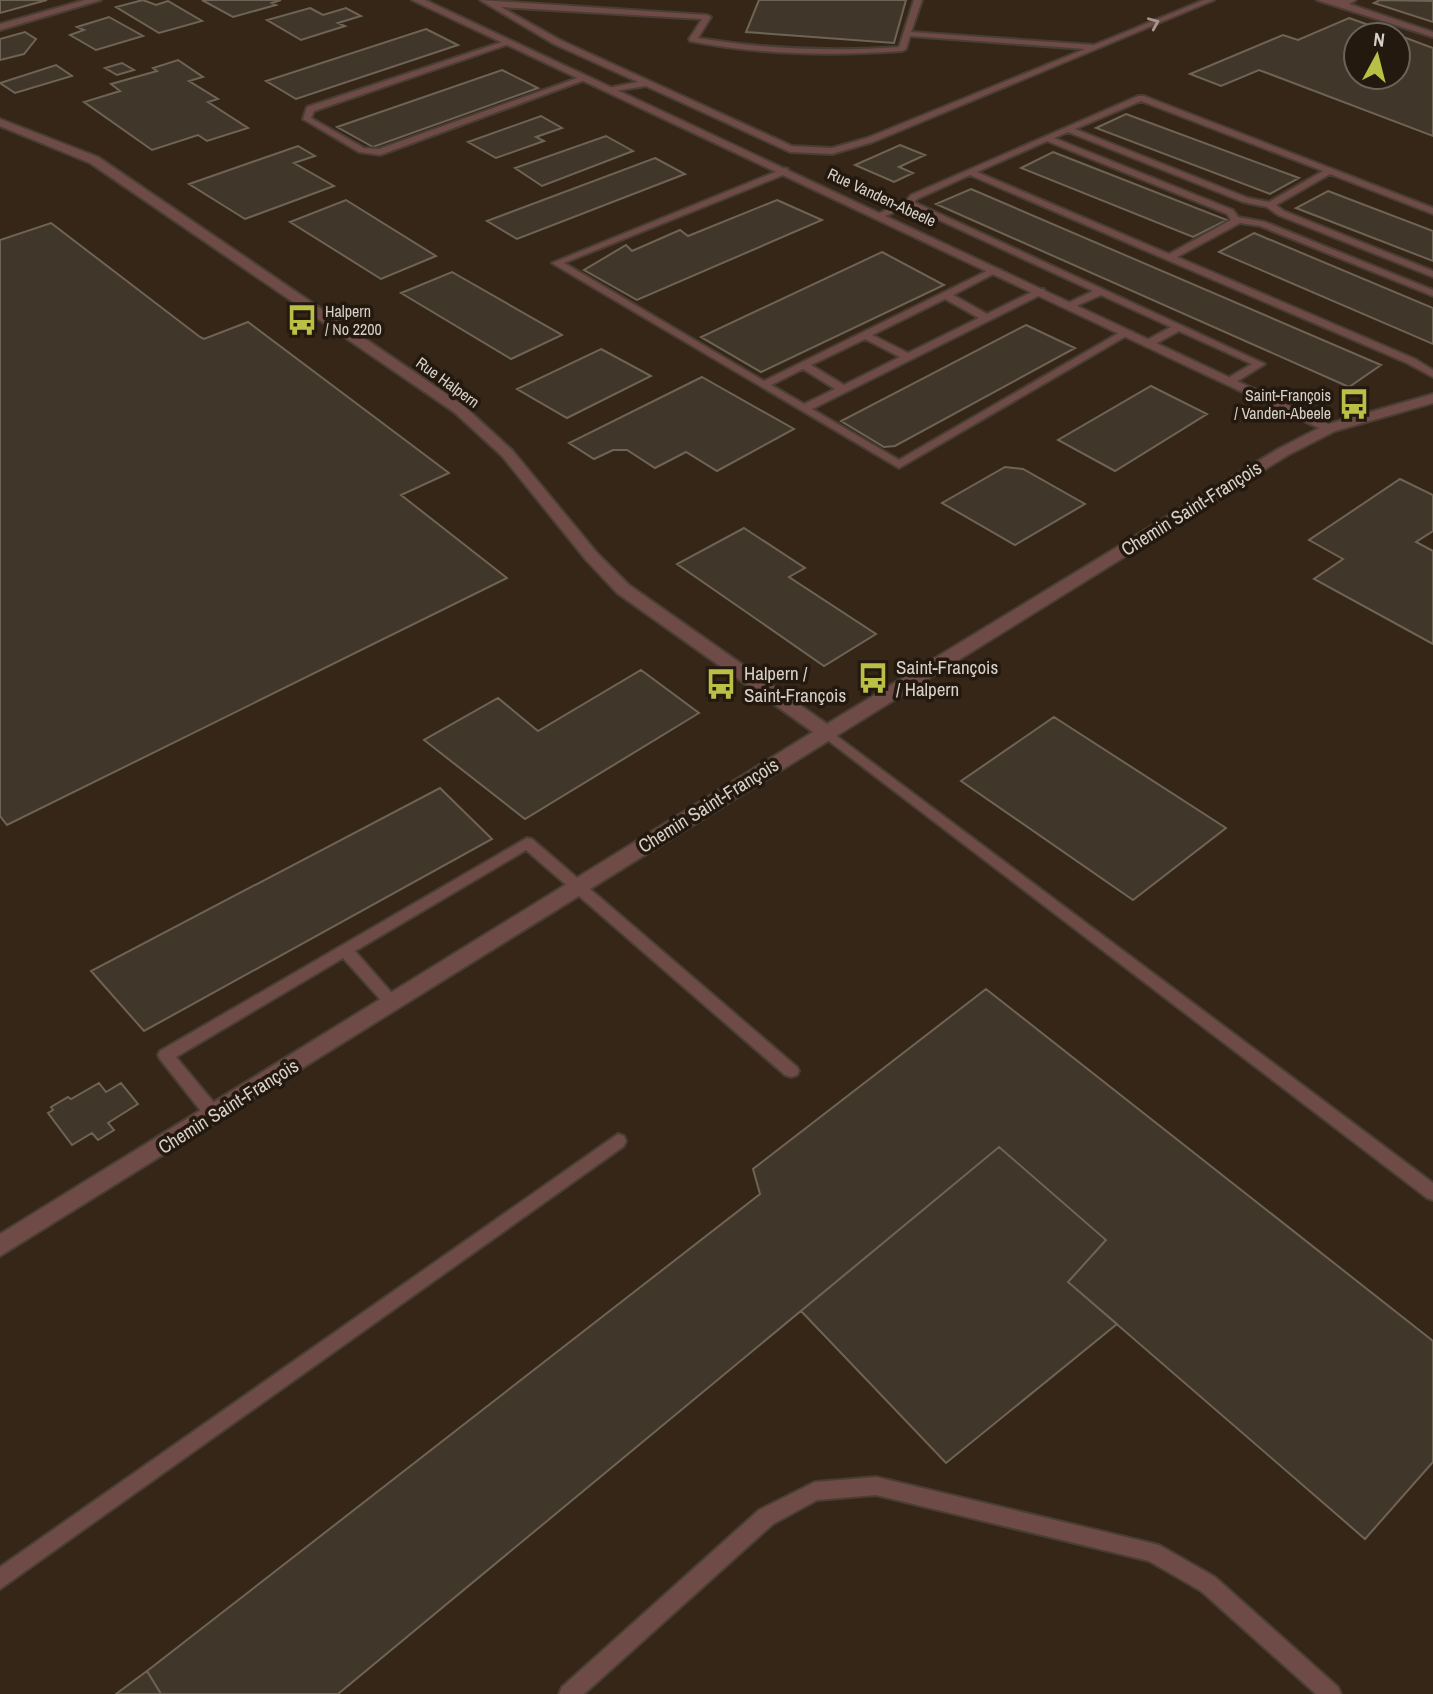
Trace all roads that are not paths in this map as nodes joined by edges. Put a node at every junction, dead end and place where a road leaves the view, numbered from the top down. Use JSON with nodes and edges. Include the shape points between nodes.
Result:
{"nodes":[{"id":1,"x":96,"y":0,"type":"edge"},
{"id":2,"x":918,"y":0,"type":"edge"},
{"id":3,"x":1210,"y":0,"type":"edge"},
{"id":4,"x":1321,"y":0,"type":"edge"},
{"id":5,"x":1352,"y":0,"type":"edge"},
{"id":6,"x":425,"y":1,"type":"edge"},
{"id":7,"x":487,"y":2,"type":"edge"},
{"id":8,"x":1342,"y":4,"type":"junction"},
{"id":9,"x":0,"y":27,"type":"edge"},
{"id":10,"x":909,"y":34,"type":"junction"},
{"id":11,"x":1433,"y":35,"type":"edge"},
{"id":12,"x":508,"y":43,"type":"junction"},
{"id":13,"x":1099,"y":47,"type":"junction"},
{"id":14,"x":586,"y":78,"type":"junction"},
{"id":15,"x":643,"y":84,"type":"junction"},
{"id":16,"x":611,"y":90,"type":"junction"},
{"id":17,"x":0,"y":122,"type":"edge"},
{"id":18,"x":1068,"y":129,"type":"junction"},
{"id":19,"x":1047,"y":138,"type":"junction"},
{"id":20,"x":785,"y":171,"type":"junction"},
{"id":21,"x":1330,"y":171,"type":"junction"},
{"id":22,"x":972,"y":173,"type":"junction"},
{"id":23,"x":909,"y":203,"type":"junction"},
{"id":24,"x":1270,"y":205,"type":"junction"},
{"id":25,"x":1433,"y":211,"type":"edge"},
{"id":26,"x":880,"y":215,"type":"junction"},
{"id":27,"x":1238,"y":220,"type":"junction"},
{"id":28,"x":1170,"y":258,"type":"junction"},
{"id":29,"x":996,"y":270,"type":"junction"},
{"id":30,"x":1433,"y":274,"type":"edge"},
{"id":31,"x":1041,"y":291,"type":"junction"},
{"id":32,"x":1101,"y":291,"type":"junction"},
{"id":33,"x":1433,"y":293,"type":"edge"},
{"id":34,"x":945,"y":295,"type":"junction"},
{"id":35,"x":1071,"y":305,"type":"junction"},
{"id":36,"x":987,"y":318,"type":"junction"},
{"id":37,"x":1179,"y":327,"type":"junction"},
{"id":38,"x":1128,"y":331,"type":"junction"},
{"id":39,"x":864,"y":335,"type":"junction"},
{"id":40,"x":1151,"y":342,"type":"junction"},
{"id":41,"x":907,"y":357,"type":"junction"},
{"id":42,"x":803,"y":365,"type":"junction"},
{"id":43,"x":1433,"y":374,"type":"edge"},
{"id":44,"x":1232,"y":380,"type":"junction"},
{"id":45,"x":763,"y":385,"type":"junction"},
{"id":46,"x":843,"y":389,"type":"junction"},
{"id":47,"x":1433,"y":398,"type":"edge"},
{"id":48,"x":803,"y":409,"type":"junction"},
{"id":49,"x":1330,"y":428,"type":"junction"},
{"id":50,"x":826,"y":733,"type":"junction"},
{"id":51,"x":578,"y":887,"type":"junction"},
{"id":52,"x":345,"y":950,"type":"junction"},
{"id":53,"x":392,"y":1003,"type":"junction"},
{"id":54,"x":791,"y":1071,"type":"dead end"},
{"id":55,"x":214,"y":1115,"type":"junction"},
{"id":56,"x":618,"y":1141,"type":"dead end"},
{"id":57,"x":1433,"y":1193,"type":"edge"},
{"id":58,"x":0,"y":1246,"type":"edge"},
{"id":59,"x":0,"y":1579,"type":"edge"},
{"id":60,"x":569,"y":1694,"type":"edge"},
{"id":61,"x":1331,"y":1694,"type":"edge"}],
"edges":[{"from":1,"to":9,"type":"street"},
{"from":2,"to":10,"type":"lane"},
{"from":13,"to":3,"type":"lane","one_way":true},
{"from":4,"to":8,"type":"lane"},
{"from":5,"to":8,"type":"lane"},
{"from":6,"to":12,"type":"street","name":"Rue Vanden-Abeele"},
{"from":7,"to":10,"type":"lane","via":[[676,11],[707,17],[693,39],[730,46],[850,54],[902,49]]},
{"from":7,"to":15,"type":"lane"},
{"from":8,"to":11,"type":"lane"},
{"from":10,"to":13,"type":"lane"},
{"from":12,"to":14,"type":"street","name":"Rue Vanden-Abeele"},
{"from":12,"to":14,"type":"lane","via":[[310,109],[307,119],[362,150],[380,152]]},
{"from":13,"to":15,"type":"lane","via":[[850,147],[820,152],[790,149]]},
{"from":14,"to":16,"type":"street","name":"Rue Vanden-Abeele"},
{"from":15,"to":16,"type":"lane"},
{"from":16,"to":20,"type":"street","name":"Rue Vanden-Abeele"},
{"from":17,"to":50,"type":"street","name":"Rue Halpern","via":[[94,160],[459,409],[507,453],[623,589]]},
{"from":18,"to":19,"type":"lane"},
{"from":18,"to":21,"type":"lane","via":[[1141,98]]},
{"from":18,"to":24,"type":"lane"},
{"from":19,"to":22,"type":"lane"},
{"from":19,"to":27,"type":"lane","via":[[1230,212]]},
{"from":20,"to":26,"type":"street","name":"Rue Vanden-Abeele"},
{"from":20,"to":45,"type":"lane","via":[[557,263]]},
{"from":21,"to":24,"type":"lane"},
{"from":21,"to":25,"type":"lane"},
{"from":22,"to":23,"type":"lane"},
{"from":22,"to":28,"type":"lane"},
{"from":23,"to":26,"type":"lane"},
{"from":23,"to":32,"type":"lane"},
{"from":24,"to":30,"type":"lane"},
{"from":26,"to":29,"type":"street","name":"Rue Vanden-Abeele"},
{"from":27,"to":28,"type":"lane"},
{"from":27,"to":33,"type":"lane","via":[[1262,223]]},
{"from":28,"to":43,"type":"lane"},
{"from":29,"to":31,"type":"street","name":"Rue Vanden-Abeele"},
{"from":29,"to":34,"type":"lane"},
{"from":31,"to":35,"type":"street","name":"Rue Vanden-Abeele"},
{"from":31,"to":36,"type":"lane"},
{"from":32,"to":35,"type":"lane"},
{"from":32,"to":37,"type":"lane"},
{"from":34,"to":36,"type":"lane"},
{"from":34,"to":39,"type":"lane"},
{"from":35,"to":38,"type":"street","name":"Rue Vanden-Abeele"},
{"from":36,"to":41,"type":"lane"},
{"from":37,"to":40,"type":"lane"},
{"from":37,"to":44,"type":"lane","via":[[1260,364]]},
{"from":38,"to":40,"type":"street","name":"Rue Vanden-Abeele"},
{"from":38,"to":48,"type":"lane","via":[[899,465]]},
{"from":39,"to":41,"type":"lane"},
{"from":39,"to":42,"type":"lane"},
{"from":40,"to":44,"type":"street","name":"Rue Vanden-Abeele"},
{"from":41,"to":46,"type":"lane"},
{"from":42,"to":45,"type":"lane"},
{"from":42,"to":46,"type":"lane"},
{"from":44,"to":49,"type":"street","name":"Rue Vanden-Abeele"},
{"from":45,"to":48,"type":"lane"},
{"from":46,"to":48,"type":"lane"},
{"from":47,"to":49,"type":"street","name":"Chemin Saint-François"},
{"from":49,"to":50,"type":"street","name":"Chemin Saint-François","via":[[1283,452]]},
{"from":50,"to":51,"type":"street","name":"Chemin Saint-François"},
{"from":50,"to":57,"type":"lane"},
{"from":51,"to":52,"type":"lane","via":[[527,843]]},
{"from":51,"to":53,"type":"street","name":"Chemin Saint-François"},
{"from":51,"to":54,"type":"lane"},
{"from":52,"to":53,"type":"lane"},
{"from":52,"to":55,"type":"lane","via":[[166,1055]]},
{"from":53,"to":55,"type":"street","name":"Chemin Saint-François"},
{"from":55,"to":58,"type":"street","name":"Chemin Saint-François"},
{"from":56,"to":59,"type":"lane"},
{"from":60,"to":61,"type":"lane","via":[[765,1517],[815,1491],[876,1486],[1152,1552],[1208,1584]]}]}
